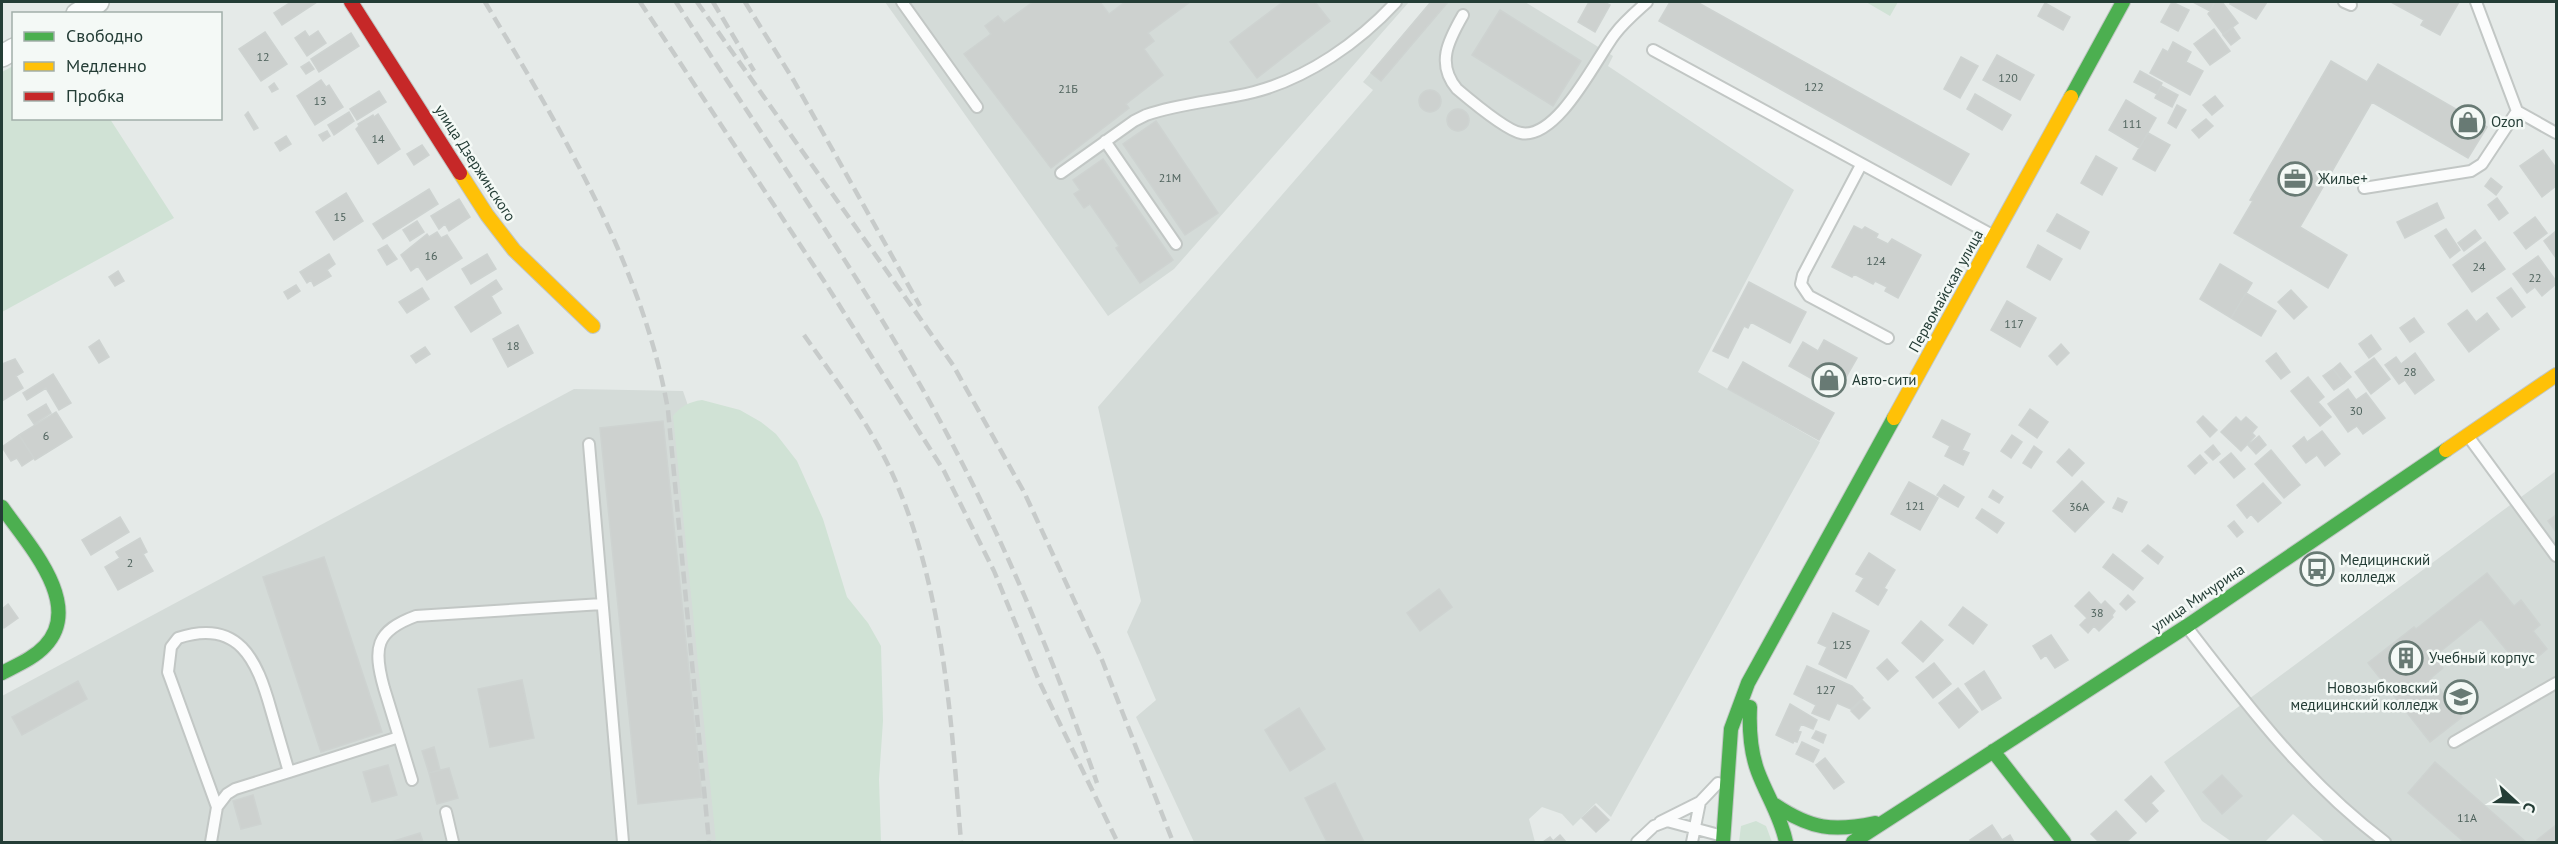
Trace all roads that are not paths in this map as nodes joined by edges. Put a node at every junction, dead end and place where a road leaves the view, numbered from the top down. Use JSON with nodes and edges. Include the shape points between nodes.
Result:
{"nodes":[{"id":1,"x":98,"y":2,"type":"edge"},
{"id":2,"x":351,"y":2,"type":"edge"},
{"id":3,"x":902,"y":2,"type":"edge"},
{"id":4,"x":1396,"y":2,"type":"edge"},
{"id":5,"x":1647,"y":2,"type":"edge"},
{"id":6,"x":2123,"y":2,"type":"edge"},
{"id":7,"x":2476,"y":2,"type":"edge"},
{"id":8,"x":80,"y":12,"type":"edge"},
{"id":9,"x":1463,"y":15,"type":"dead end"},
{"id":10,"x":1653,"y":50,"type":"dead end"},
{"id":11,"x":977,"y":107,"type":"dead end"},
{"id":12,"x":2517,"y":111,"type":"junction"},
{"id":13,"x":2556,"y":133,"type":"edge"},
{"id":14,"x":1105,"y":141,"type":"junction"},
{"id":15,"x":1862,"y":165,"type":"junction"},
{"id":16,"x":1060,"y":173,"type":"dead end"},
{"id":17,"x":2364,"y":188,"type":"dead end"},
{"id":18,"x":1995,"y":237,"type":"junction"},
{"id":19,"x":1176,"y":244,"type":"dead end"},
{"id":20,"x":593,"y":326,"type":"dead end"},
{"id":21,"x":1887,"y":338,"type":"dead end"},
{"id":22,"x":2556,"y":375,"type":"edge"},
{"id":23,"x":2468,"y":436,"type":"junction"},
{"id":24,"x":588,"y":444,"type":"dead end"},
{"id":25,"x":2,"y":507,"type":"edge"},
{"id":26,"x":2556,"y":556,"type":"edge"},
{"id":27,"x":602,"y":604,"type":"junction"},
{"id":28,"x":2187,"y":626,"type":"junction"},
{"id":29,"x":1761,"y":658,"type":"junction"},
{"id":30,"x":2,"y":673,"type":"edge"},
{"id":31,"x":2556,"y":683,"type":"edge"},
{"id":32,"x":1749,"y":724,"type":"junction"},
{"id":33,"x":399,"y":737,"type":"junction"},
{"id":34,"x":2454,"y":742,"type":"dead end"},
{"id":35,"x":1993,"y":752,"type":"junction"},
{"id":36,"x":1728,"y":766,"type":"junction"},
{"id":37,"x":289,"y":772,"type":"junction"},
{"id":38,"x":412,"y":780,"type":"dead end"},
{"id":39,"x":1753,"y":801,"type":"dead end"},
{"id":40,"x":1700,"y":802,"type":"junction"},
{"id":41,"x":1775,"y":805,"type":"junction"},
{"id":42,"x":217,"y":807,"type":"junction"},
{"id":43,"x":1739,"y":809,"type":"dead end"},
{"id":44,"x":446,"y":812,"type":"dead end"},
{"id":45,"x":1887,"y":820,"type":"junction"},
{"id":46,"x":1660,"y":822,"type":"junction"},
{"id":47,"x":1694,"y":828,"type":"junction"},
{"id":48,"x":1724,"y":840,"type":"edge"},
{"id":49,"x":211,"y":843,"type":"edge"},
{"id":50,"x":453,"y":843,"type":"edge"},
{"id":51,"x":623,"y":843,"type":"edge"},
{"id":52,"x":1637,"y":843,"type":"edge"},
{"id":53,"x":1692,"y":843,"type":"edge"},
{"id":54,"x":1786,"y":843,"type":"edge"},
{"id":55,"x":1853,"y":843,"type":"edge"},
{"id":56,"x":2064,"y":843,"type":"edge"},
{"id":57,"x":2385,"y":843,"type":"edge"}],
"edges":[{"from":1,"to":8,"type":"street"},
{"from":2,"to":20,"type":"main road","name":"улица Дзержинского","via":[[487,215],[514,250]]},
{"from":3,"to":11,"type":"lane"},
{"from":4,"to":14,"type":"lane","via":[[1359,37],[1309,70],[1255,92],[1146,115]]},
{"from":5,"to":9,"type":"lane","via":[[1613,36],[1570,103],[1529,134],[1514,131],[1450,81],[1445,70],[1446,47]]},
{"from":6,"to":18,"type":"main road","name":"Первомайская улица"},
{"from":7,"to":12,"type":"lane"},
{"from":10,"to":15,"type":"lane"},
{"from":12,"to":13,"type":"lane"},
{"from":12,"to":17,"type":"lane","via":[[2482,164],[2471,171]]},
{"from":14,"to":16,"type":"lane"},
{"from":14,"to":19,"type":"lane"},
{"from":15,"to":18,"type":"lane"},
{"from":15,"to":21,"type":"lane","via":[[1801,284],[1809,296]]},
{"from":18,"to":29,"type":"main road","name":"Первомайская улица"},
{"from":22,"to":23,"type":"main road","name":"улица Мичурина"},
{"from":23,"to":26,"type":"lane"},
{"from":23,"to":28,"type":"main road","name":"улица Мичурина"},
{"from":24,"to":27,"type":"lane"},
{"from":25,"to":30,"type":"main road","via":[[52,578],[58,598],[51,639]]},
{"from":27,"to":33,"type":"lane","via":[[417,616],[400,622],[381,639],[377,652]]},
{"from":27,"to":51,"type":"lane"},
{"from":28,"to":35,"type":"main road","name":"улица Мичурина"},
{"from":28,"to":57,"type":"lane","via":[[2304,771]]},
{"from":29,"to":32,"type":"main road","name":"Первомайская улица"},
{"from":29,"to":36,"type":"main road","name":"Первомайская улица","via":[[1736,711]]},
{"from":31,"to":34,"type":"lane"},
{"from":32,"to":36,"type":"lane"},
{"from":32,"to":41,"type":"main road","name":"Первомайская улица","via":[[1753,756]]},
{"from":33,"to":37,"type":"lane"},
{"from":33,"to":38,"type":"lane"},
{"from":35,"to":45,"type":"main road","name":"улица Мичурина"},
{"from":35,"to":56,"type":"main road"},
{"from":36,"to":40,"type":"lane"},
{"from":36,"to":48,"type":"main road","name":"Первомайская улица"},
{"from":37,"to":42,"type":"lane","via":[[236,789]]},
{"from":37,"to":42,"type":"lane","via":[[261,674],[251,656],[224,636],[206,633],[178,638],[171,647],[168,672]]},
{"from":39,"to":41,"type":"main road"},
{"from":40,"to":46,"type":"lane"},
{"from":40,"to":47,"type":"lane"},
{"from":41,"to":45,"type":"main road","via":[[1799,821],[1825,830],[1852,829]]},
{"from":41,"to":54,"type":"main road","name":"Первомайская улица"},
{"from":42,"to":49,"type":"lane"},
{"from":43,"to":48,"type":"main road"},
{"from":44,"to":50,"type":"lane"},
{"from":45,"to":55,"type":"main road","name":"улица Мичурина"},
{"from":46,"to":47,"type":"lane","via":[[1674,821]]},
{"from":46,"to":52,"type":"lane"},
{"from":47,"to":48,"type":"lane"},
{"from":47,"to":53,"type":"lane"}]}
